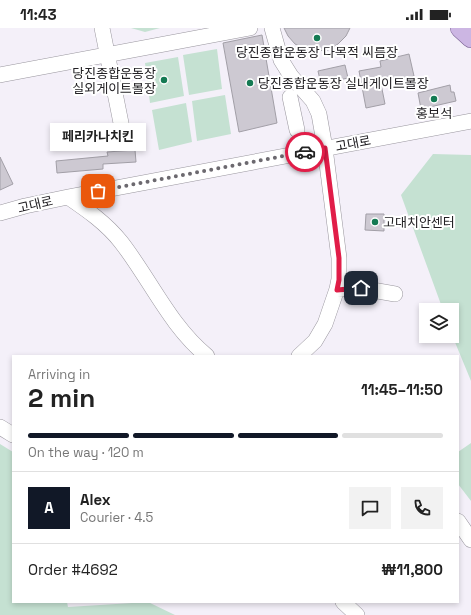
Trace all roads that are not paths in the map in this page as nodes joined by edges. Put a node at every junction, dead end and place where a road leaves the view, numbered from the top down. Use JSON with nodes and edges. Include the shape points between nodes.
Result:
{"nodes":[{"id":1,"x":102,"y":28,"type":"edge"},
{"id":2,"x":250,"y":28,"type":"edge"},
{"id":3,"x":272,"y":28,"type":"edge"},
{"id":4,"x":460,"y":28,"type":"edge"},
{"id":5,"x":471,"y":38,"type":"edge"},
{"id":6,"x":107,"y":55,"type":"junction"},
{"id":7,"x":0,"y":75,"type":"edge"},
{"id":8,"x":290,"y":97,"type":"dead end"},
{"id":9,"x":471,"y":121,"type":"edge"},
{"id":10,"x":297,"y":130,"type":"dead end"},
{"id":11,"x":122,"y":133,"type":"dead end"},
{"id":12,"x":325,"y":148,"type":"junction"},
{"id":13,"x":68,"y":197,"type":"junction"},
{"id":14,"x":0,"y":213,"type":"edge"},
{"id":15,"x":337,"y":290,"type":"junction"},
{"id":16,"x":395,"y":294,"type":"dead end"},
{"id":17,"x":206,"y":355,"type":"edge"},
{"id":18,"x":300,"y":355,"type":"edge"},
{"id":19,"x":0,"y":427,"type":"edge"},
{"id":20,"x":12,"y":434,"type":"edge"},
{"id":21,"x":459,"y":523,"type":"edge"},
{"id":22,"x":471,"y":540,"type":"edge"},
{"id":23,"x":344,"y":603,"type":"edge"},
{"id":24,"x":357,"y":615,"type":"edge"}],
"edges":[{"from":1,"to":6,"type":"street"},
{"from":2,"to":6,"type":"street"},
{"from":3,"to":12,"type":"street","via":[[286,69],[316,107]]},
{"from":4,"to":5,"type":"main road"},
{"from":6,"to":7,"type":"street"},
{"from":6,"to":11,"type":"street"},
{"from":8,"to":10,"type":"street"},
{"from":9,"to":12,"type":"street","name":"고대로"},
{"from":12,"to":13,"type":"street","name":"고대로"},
{"from":12,"to":15,"type":"street","via":[[339,258]]},
{"from":13,"to":14,"type":"street","name":"고대로"},
{"from":13,"to":17,"type":"street","via":[[88,210],[122,243],[184,332]]},
{"from":15,"to":16,"type":"street","via":[[361,288]]},
{"from":15,"to":18,"type":"street","via":[[320,334]]},
{"from":19,"to":20,"type":"street"},
{"from":21,"to":22,"type":"street"},
{"from":23,"to":24,"type":"street"}]}
